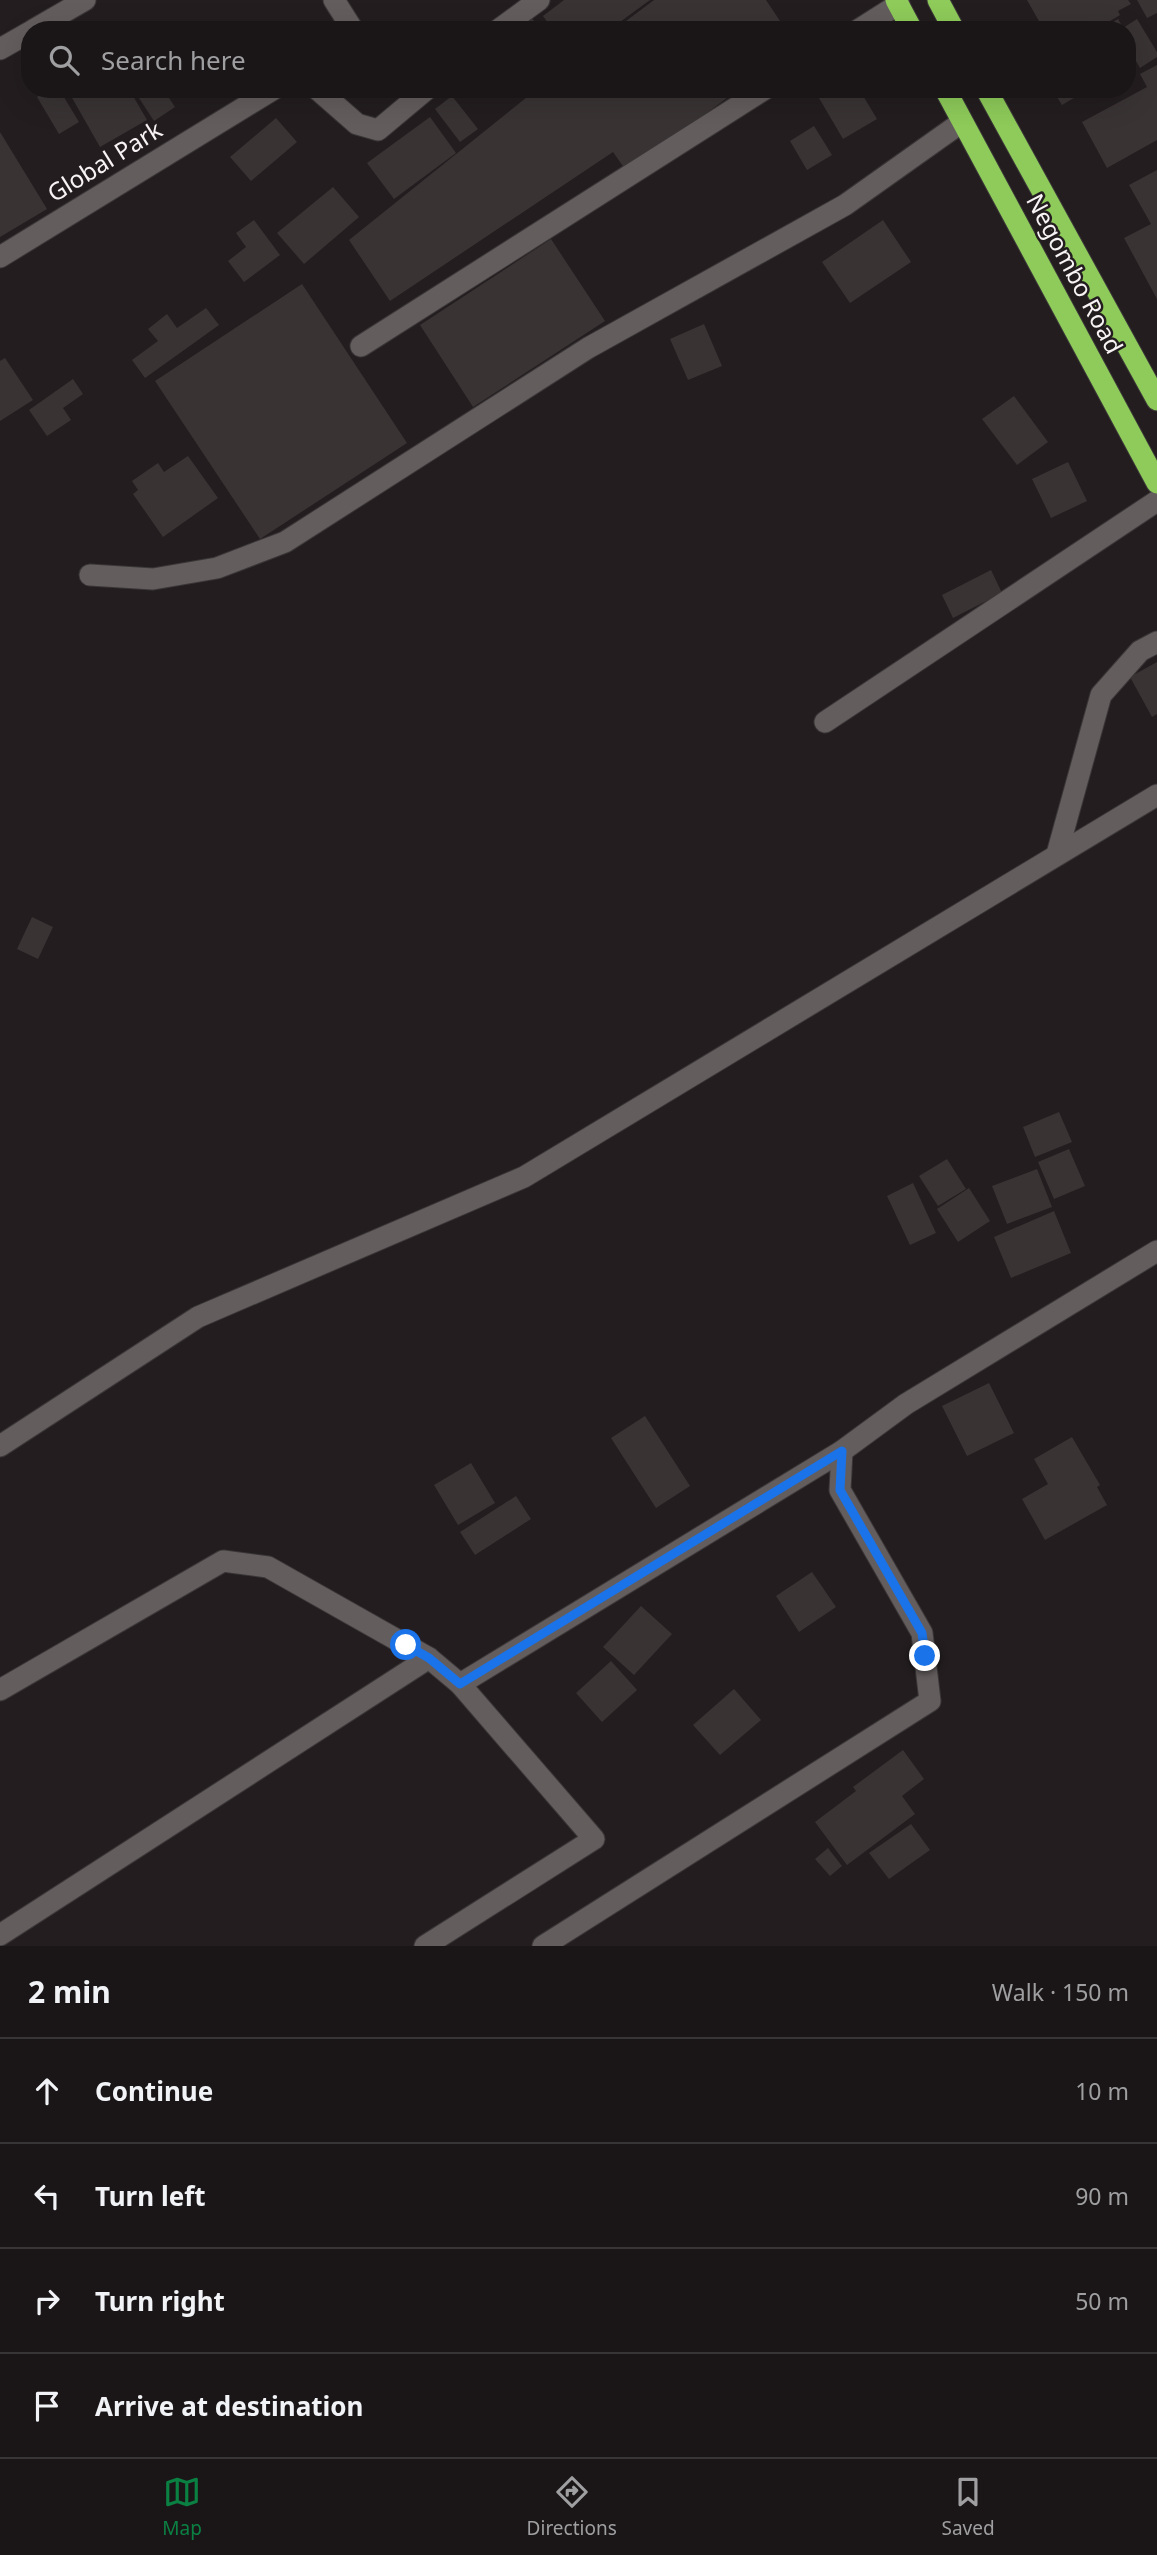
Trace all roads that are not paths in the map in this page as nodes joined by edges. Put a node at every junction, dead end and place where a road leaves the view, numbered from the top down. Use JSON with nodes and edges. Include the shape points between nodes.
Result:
{"nodes":[{"id":1,"x":85,"y":0,"type":"edge"},
{"id":2,"x":334,"y":0,"type":"edge"},
{"id":3,"x":539,"y":0,"type":"edge"},
{"id":4,"x":937,"y":0,"type":"edge"},
{"id":5,"x":897,"y":2,"type":"edge"},
{"id":6,"x":48,"y":21,"type":"edge"},
{"id":7,"x":347,"y":21,"type":"edge"},
{"id":8,"x":510,"y":21,"type":"edge"},
{"id":9,"x":871,"y":21,"type":"edge"},
{"id":10,"x":907,"y":21,"type":"edge"},
{"id":11,"x":949,"y":21,"type":"edge"},
{"id":12,"x":21,"y":37,"type":"edge"},
{"id":13,"x":0,"y":49,"type":"edge"},
{"id":14,"x":259,"y":98,"type":"edge"},
{"id":15,"x":327,"y":98,"type":"edge"},
{"id":16,"x":416,"y":98,"type":"edge"},
{"id":17,"x":751,"y":98,"type":"edge"},
{"id":18,"x":949,"y":98,"type":"edge"},
{"id":19,"x":991,"y":98,"type":"edge"},
{"id":20,"x":962,"y":122,"type":"junction"},
{"id":21,"x":0,"y":257,"type":"edge"},
{"id":22,"x":361,"y":346,"type":"dead end"},
{"id":23,"x":1157,"y":400,"type":"edge"},
{"id":24,"x":1157,"y":483,"type":"edge"},
{"id":25,"x":1157,"y":501,"type":"edge"},
{"id":26,"x":90,"y":575,"type":"dead end"},
{"id":27,"x":1157,"y":642,"type":"edge"},
{"id":28,"x":825,"y":722,"type":"dead end"},
{"id":29,"x":1157,"y":795,"type":"edge"},
{"id":30,"x":1058,"y":854,"type":"junction"},
{"id":31,"x":1157,"y":1251,"type":"edge"},
{"id":32,"x":0,"y":1446,"type":"edge"},
{"id":33,"x":842,"y":1451,"type":"junction"},
{"id":34,"x":429,"y":1658,"type":"junction"},
{"id":35,"x":460,"y":1684,"type":"junction"},
{"id":36,"x":0,"y":1690,"type":"edge"},
{"id":37,"x":0,"y":1934,"type":"edge"},
{"id":38,"x":425,"y":1946,"type":"edge"},
{"id":39,"x":543,"y":1946,"type":"edge"}],
"edges":[{"from":1,"to":6,"type":"street"},
{"from":2,"to":7,"type":"street"},
{"from":3,"to":8,"type":"street"},
{"from":4,"to":11,"type":"highway"},
{"from":5,"to":9,"type":"street"},
{"from":5,"to":10,"type":"highway"},
{"from":12,"to":13,"type":"street"},
{"from":14,"to":21,"type":"street","name":"Global Park"},
{"from":15,"to":16,"type":"street","via":[[357,124],[378,131]]},
{"from":17,"to":22,"type":"street"},
{"from":18,"to":20,"type":"highway","name":"Negombo Road"},
{"from":19,"to":23,"type":"highway","name":"Negombo Road"},
{"from":20,"to":24,"type":"highway","name":"Negombo Road"},
{"from":20,"to":26,"type":"street","via":[[845,205],[588,348],[285,542],[217,568],[153,579]]},
{"from":25,"to":28,"type":"street"},
{"from":27,"to":30,"type":"street","via":[[1140,651],[1101,695]]},
{"from":29,"to":30,"type":"street"},
{"from":30,"to":32,"type":"street","via":[[524,1177],[198,1317]]},
{"from":31,"to":33,"type":"street","via":[[906,1404]]},
{"from":33,"to":35,"type":"street"},
{"from":33,"to":39,"type":"street","via":[[840,1490],[922,1633],[930,1701]]},
{"from":34,"to":35,"type":"street"},
{"from":34,"to":36,"type":"street","via":[[268,1567],[223,1561]]},
{"from":34,"to":37,"type":"street"},
{"from":35,"to":38,"type":"street","via":[[594,1839]]}]}
